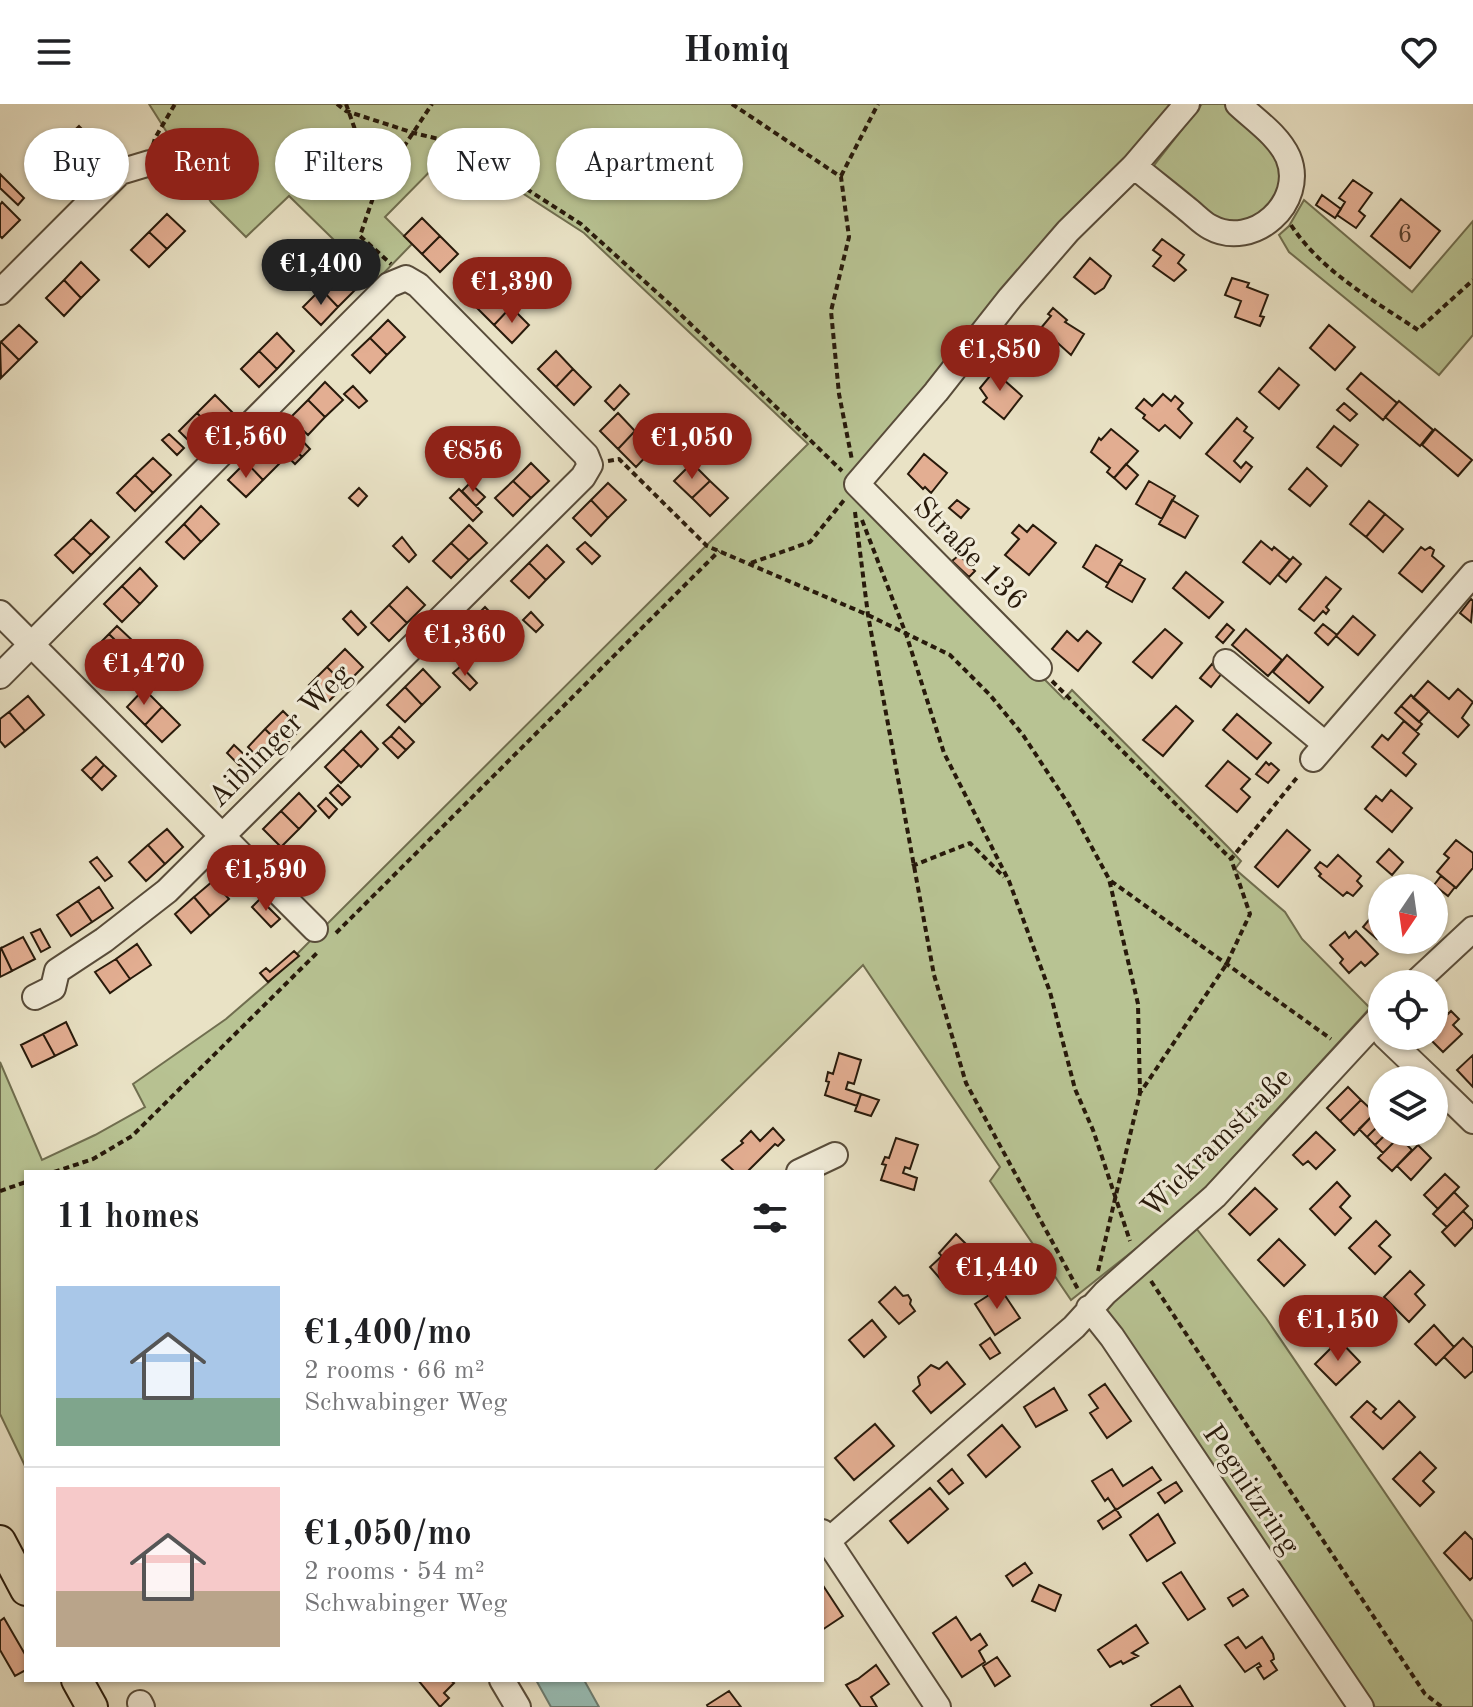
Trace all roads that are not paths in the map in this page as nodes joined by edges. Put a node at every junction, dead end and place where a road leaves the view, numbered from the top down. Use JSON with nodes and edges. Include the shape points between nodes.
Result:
{"nodes":[{"id":1,"x":1187,"y":104,"type":"edge"},
{"id":2,"x":1238,"y":104,"type":"edge"},
{"id":3,"x":145,"y":164,"type":"edge"},
{"id":4,"x":1134,"y":166,"type":"junction"},
{"id":5,"x":0,"y":292,"type":"edge"},
{"id":6,"x":1473,"y":574,"type":"edge"},
{"id":7,"x":0,"y":613,"type":"edge"},
{"id":8,"x":32,"y":644,"type":"junction"},
{"id":9,"x":1226,"y":662,"type":"dead end"},
{"id":10,"x":1039,"y":668,"type":"road end"},
{"id":11,"x":0,"y":676,"type":"edge"},
{"id":12,"x":224,"y":835,"type":"junction"},
{"id":13,"x":315,"y":929,"type":"dead end"},
{"id":14,"x":1473,"y":929,"type":"edge"},
{"id":15,"x":1429,"y":970,"type":"edge"},
{"id":16,"x":35,"y":997,"type":"dead end"},
{"id":17,"x":1368,"y":1036,"type":"edge"},
{"id":18,"x":1402,"y":1050,"type":"edge"},
{"id":19,"x":1417,"y":1066,"type":"edge"},
{"id":20,"x":1448,"y":1097,"type":"edge"},
{"id":21,"x":1473,"y":1121,"type":"edge"},
{"id":22,"x":835,"y":1155,"type":"dead end"},
{"id":23,"x":803,"y":1170,"type":"edge"},
{"id":24,"x":1089,"y":1308,"type":"junction"},
{"id":25,"x":825,"y":1536,"type":"edge"},
{"id":26,"x":0,"y":1541,"type":"edge"},
{"id":27,"x":24,"y":1586,"type":"edge"},
{"id":28,"x":78,"y":1682,"type":"edge"},
{"id":29,"x":503,"y":1682,"type":"edge"},
{"id":30,"x":92,"y":1707,"type":"edge"},
{"id":31,"x":518,"y":1707,"type":"edge"},
{"id":32,"x":938,"y":1707,"type":"edge"},
{"id":33,"x":1361,"y":1707,"type":"edge"}],
"edges":[{"from":1,"to":4,"type":"street"},
{"from":2,"to":4,"type":"street","via":[[1278,141],[1288,159],[1290,193],[1267,223],[1247,232],[1210,228]]},
{"from":3,"to":5,"type":"street","via":[[120,172]]},
{"from":4,"to":10,"type":"street","name":"Straße 136","via":[[1068,231],[857,484]]},
{"from":6,"to":9,"type":"street","via":[[1319,752]]},
{"from":7,"to":8,"type":"street"},
{"from":8,"to":11,"type":"street"},
{"from":8,"to":12,"type":"street"},
{"from":8,"to":12,"type":"street","name":"Aiblinger Weg","via":[[389,285],[406,278],[418,285],[586,455],[590,465]]},
{"from":12,"to":13,"type":"street"},
{"from":12,"to":16,"type":"street","name":"Aiblinger Weg","via":[[167,891],[57,971],[53,988]]},
{"from":14,"to":15,"type":"street"},
{"from":17,"to":24,"type":"street","name":"Wickramstraße","via":[[1347,1051],[1215,1196]]},
{"from":18,"to":19,"type":"street"},
{"from":20,"to":21,"type":"street"},
{"from":22,"to":23,"type":"street"},
{"from":24,"to":25,"type":"street","name":"Wickramstraße","via":[[1074,1327]]},
{"from":24,"to":33,"type":"street","name":"Pegnitzring"},
{"from":25,"to":32,"type":"street"},
{"from":26,"to":27,"type":"main road"},
{"from":28,"to":30,"type":"main road"},
{"from":29,"to":31,"type":"street"}]}
